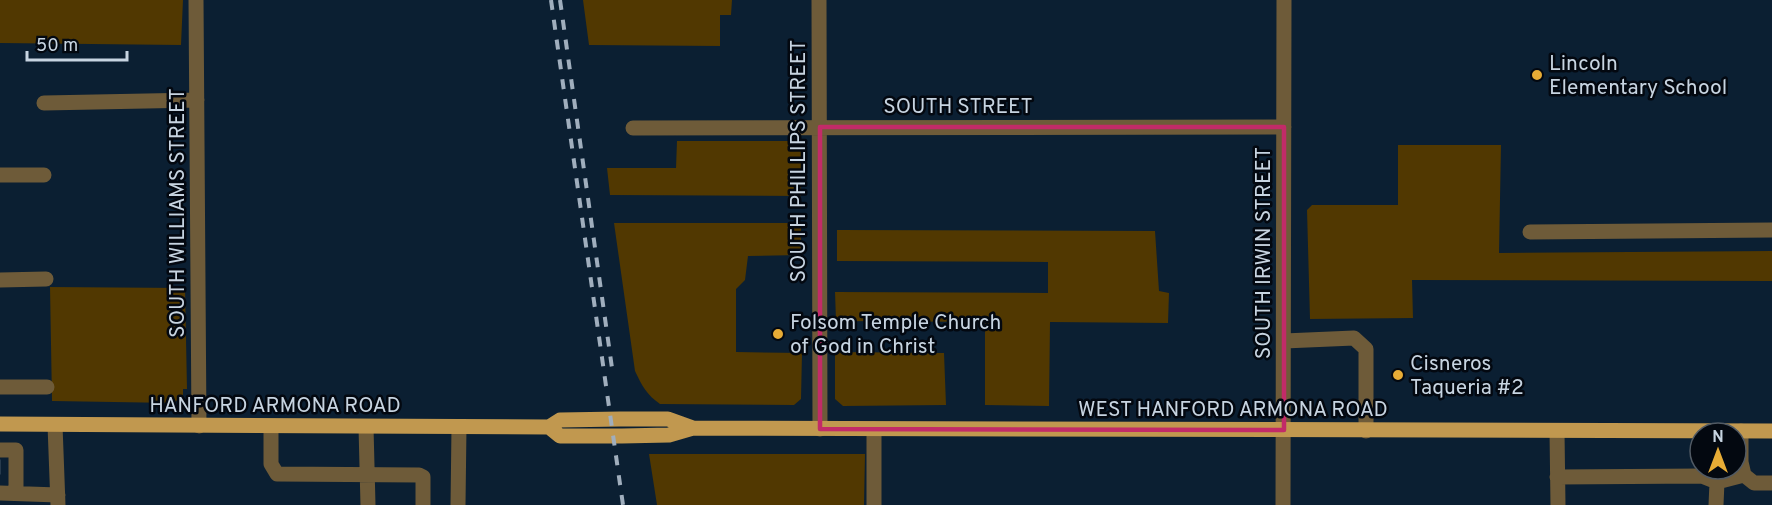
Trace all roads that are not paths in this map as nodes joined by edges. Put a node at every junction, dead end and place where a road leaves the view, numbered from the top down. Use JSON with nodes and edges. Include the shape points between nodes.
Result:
{"nodes":[{"id":1,"x":196,"y":0,"type":"edge"},
{"id":2,"x":819,"y":0,"type":"edge"},
{"id":3,"x":1284,"y":0,"type":"edge"},
{"id":4,"x":197,"y":100,"type":"junction"},
{"id":5,"x":44,"y":103,"type":"dead end"},
{"id":6,"x":820,"y":127,"type":"junction"},
{"id":7,"x":1284,"y":127,"type":"junction"},
{"id":8,"x":633,"y":128,"type":"dead end"},
{"id":9,"x":0,"y":175,"type":"edge"},
{"id":10,"x":44,"y":175,"type":"dead end"},
{"id":11,"x":1772,"y":231,"type":"edge"},
{"id":12,"x":1530,"y":232,"type":"dead end"},
{"id":13,"x":46,"y":279,"type":"dead end"},
{"id":14,"x":0,"y":280,"type":"edge"},
{"id":15,"x":1284,"y":341,"type":"junction"},
{"id":16,"x":0,"y":387,"type":"edge"},
{"id":17,"x":48,"y":387,"type":"dead end"},
{"id":18,"x":0,"y":424,"type":"edge"},
{"id":19,"x":56,"y":425,"type":"junction"},
{"id":20,"x":199,"y":426,"type":"junction"},
{"id":21,"x":271,"y":427,"type":"junction"},
{"id":22,"x":366,"y":427,"type":"junction"},
{"id":23,"x":459,"y":427,"type":"junction"},
{"id":24,"x":693,"y":428,"type":"joint"},
{"id":25,"x":820,"y":429,"type":"junction"},
{"id":26,"x":874,"y":429,"type":"junction"},
{"id":27,"x":1284,"y":430,"type":"junction"},
{"id":28,"x":1366,"y":431,"type":"junction"},
{"id":29,"x":1557,"y":431,"type":"junction"},
{"id":30,"x":1688,"y":431,"type":"edge"},
{"id":31,"x":1748,"y":431,"type":"edge"},
{"id":32,"x":1772,"y":431,"type":"edge"},
{"id":33,"x":0,"y":450,"type":"edge"},
{"id":34,"x":9,"y":467,"type":"edge"},
{"id":35,"x":367,"y":475,"type":"junction"},
{"id":36,"x":1557,"y":477,"type":"junction"},
{"id":37,"x":1748,"y":478,"type":"edge"},
{"id":38,"x":1721,"y":481,"type":"edge"},
{"id":39,"x":1717,"y":482,"type":"junction"},
{"id":40,"x":1772,"y":483,"type":"edge"},
{"id":41,"x":0,"y":493,"type":"edge"},
{"id":42,"x":16,"y":493,"type":"junction"},
{"id":43,"x":58,"y":500,"type":"edge"},
{"id":44,"x":368,"y":505,"type":"edge"},
{"id":45,"x":423,"y":505,"type":"edge"},
{"id":46,"x":458,"y":505,"type":"edge"},
{"id":47,"x":874,"y":505,"type":"edge"},
{"id":48,"x":1283,"y":505,"type":"edge"},
{"id":49,"x":1558,"y":505,"type":"edge"},
{"id":50,"x":1716,"y":505,"type":"edge"}],
"edges":[{"from":1,"to":4,"type":"street","name":"SOUTH WILLIAMS STREET"},
{"from":2,"to":6,"type":"street","name":"SOUTH PHILLIPS STREET"},
{"from":3,"to":7,"type":"street","name":"SOUTH IRWIN STREET"},
{"from":4,"to":5,"type":"street"},
{"from":4,"to":20,"type":"street","name":"SOUTH WILLIAMS STREET"},
{"from":6,"to":7,"type":"street","name":"SOUTH STREET"},
{"from":6,"to":8,"type":"street","name":"SOUTH STREET"},
{"from":6,"to":25,"type":"street","name":"SOUTH PHILLIPS STREET"},
{"from":7,"to":15,"type":"street","name":"SOUTH IRWIN STREET"},
{"from":9,"to":10,"type":"street"},
{"from":11,"to":12,"type":"street"},
{"from":13,"to":14,"type":"street"},
{"from":15,"to":27,"type":"street","name":"SOUTH IRWIN STREET"},
{"from":15,"to":28,"type":"street","via":[[1354,338],[1366,349]]},
{"from":16,"to":17,"type":"street"},
{"from":18,"to":19,"type":"main road","name":"HANFORD ARMONA ROAD"},
{"from":19,"to":20,"type":"main road","name":"HANFORD ARMONA ROAD"},
{"from":19,"to":43,"type":"street"},
{"from":20,"to":21,"type":"main road","name":"HANFORD ARMONA ROAD"},
{"from":21,"to":22,"type":"main road","name":"HANFORD ARMONA ROAD"},
{"from":21,"to":35,"type":"street","via":[[272,464],[277,474]]},
{"from":22,"to":23,"type":"main road","name":"HANFORD ARMONA ROAD"},
{"from":22,"to":35,"type":"street"},
{"from":23,"to":24,"type":"main road","name":"HANFORD ARMONA ROAD","via":[[549,427],[560,420],[668,419]]},
{"from":23,"to":46,"type":"street"},
{"from":24,"to":25,"type":"main road","name":"WEST HANFORD ARMONA ROAD"},
{"from":25,"to":26,"type":"main road","name":"WEST HANFORD ARMONA ROAD"},
{"from":26,"to":27,"type":"main road","name":"WEST HANFORD ARMONA ROAD"},
{"from":26,"to":47,"type":"street"},
{"from":27,"to":28,"type":"main road","name":"WEST HANFORD ARMONA ROAD"},
{"from":27,"to":48,"type":"street","name":"SOUTH IRWIN STREET"},
{"from":28,"to":29,"type":"main road","name":"WEST HANFORD ARMONA ROAD"},
{"from":29,"to":30,"type":"main road","name":"WEST HANFORD ARMONA ROAD"},
{"from":29,"to":36,"type":"street"},
{"from":31,"to":32,"type":"main road","name":"WEST HANFORD ARMONA ROAD"},
{"from":33,"to":34,"type":"street","via":[[16,450]]},
{"from":34,"to":42,"type":"street"},
{"from":35,"to":44,"type":"street"},
{"from":35,"to":45,"type":"street","via":[[423,477]]},
{"from":36,"to":39,"type":"street","via":[[1702,476]]},
{"from":36,"to":49,"type":"street"},
{"from":37,"to":40,"type":"street","via":[[1754,483]]},
{"from":38,"to":39,"type":"street"},
{"from":39,"to":50,"type":"street"},
{"from":41,"to":42,"type":"street"},
{"from":42,"to":43,"type":"street"}]}
